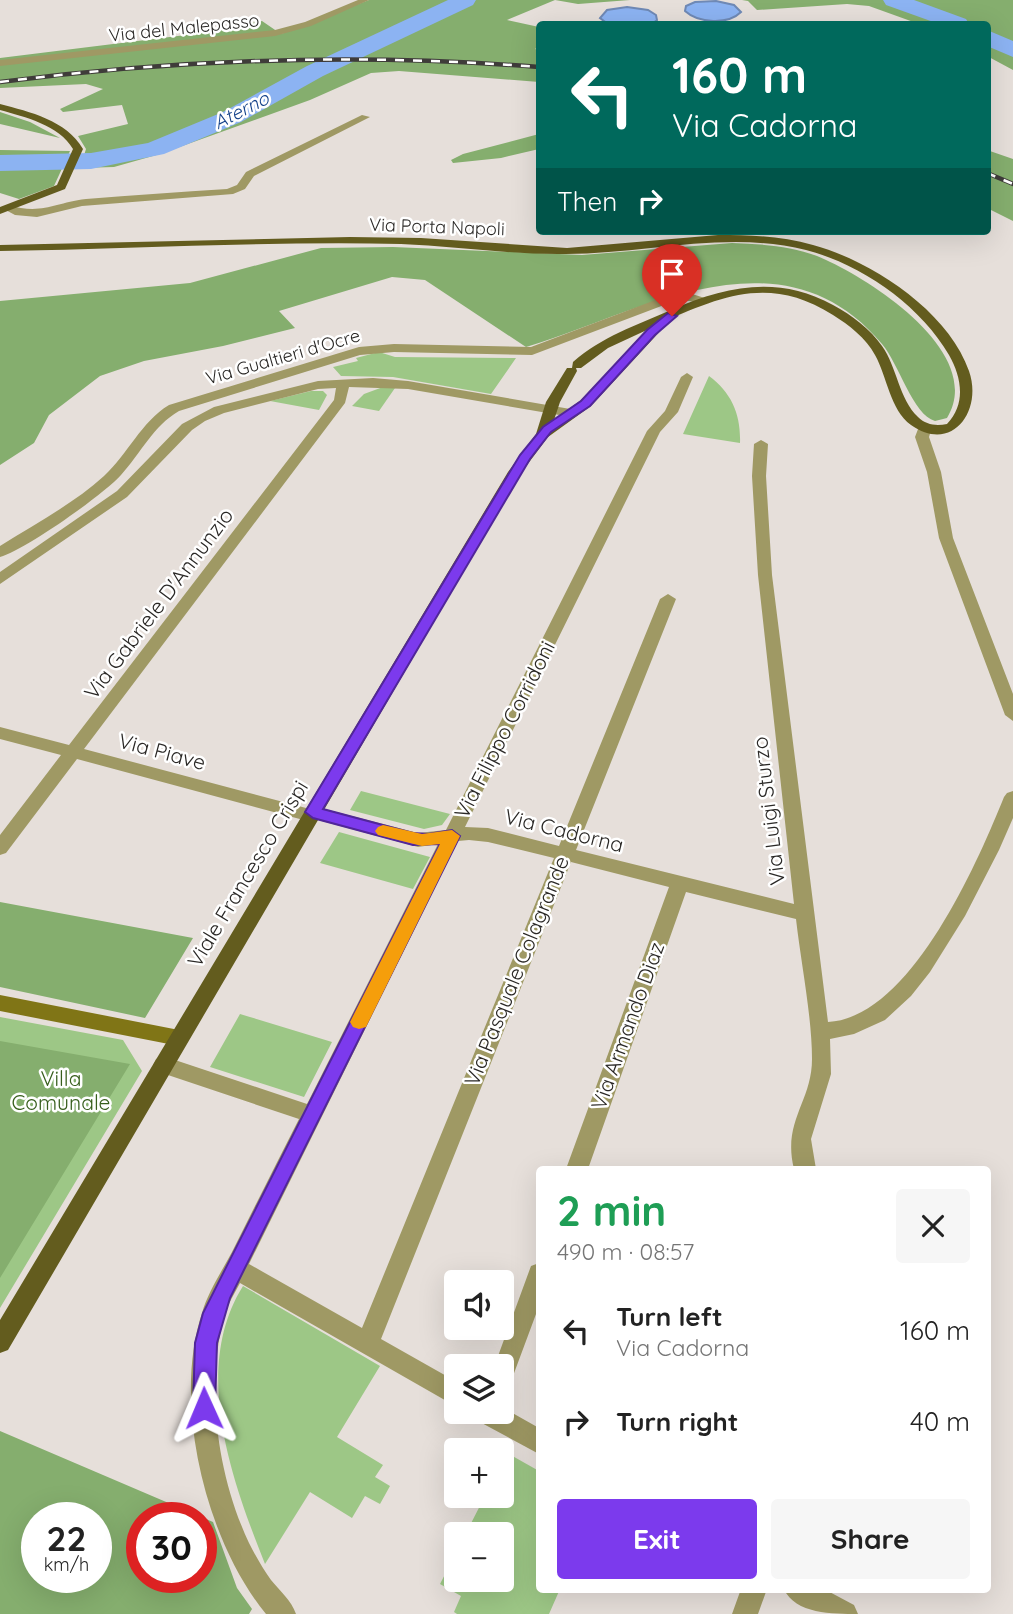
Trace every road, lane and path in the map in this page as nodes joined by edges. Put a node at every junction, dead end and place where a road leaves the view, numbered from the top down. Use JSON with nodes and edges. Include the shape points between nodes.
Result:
{"nodes":[{"id":1,"x":365,"y":0,"type":"edge"},
{"id":2,"x":0,"y":63,"type":"edge"},
{"id":3,"x":0,"y":107,"type":"edge"},
{"id":4,"x":365,"y":117,"type":"dead end"},
{"id":5,"x":4,"y":209,"type":"edge"},
{"id":6,"x":0,"y":248,"type":"edge"},
{"id":7,"x":705,"y":300,"type":"junction"},
{"id":8,"x":680,"y":311,"type":"junction"},
{"id":9,"x":687,"y":377,"type":"dead end"},
{"id":10,"x":343,"y":382,"type":"junction"},
{"id":11,"x":550,"y":410,"type":"junction"},
{"id":12,"x":571,"y":413,"type":"junction"},
{"id":13,"x":925,"y":427,"type":"junction"},
{"id":14,"x":543,"y":434,"type":"junction"},
{"id":15,"x":761,"y":444,"type":"dead end"},
{"id":16,"x":0,"y":552,"type":"edge"},
{"id":17,"x":0,"y":579,"type":"edge"},
{"id":18,"x":668,"y":598,"type":"dead end"},
{"id":19,"x":1013,"y":715,"type":"edge"},
{"id":20,"x":0,"y":733,"type":"edge"},
{"id":21,"x":73,"y":752,"type":"junction"},
{"id":22,"x":1013,"y":797,"type":"edge"},
{"id":23,"x":312,"y":814,"type":"junction"},
{"id":24,"x":452,"y":836,"type":"junction"},
{"id":25,"x":0,"y":848,"type":"edge"},
{"id":26,"x":564,"y":855,"type":"junction"},
{"id":27,"x":680,"y":883,"type":"junction"},
{"id":28,"x":804,"y":914,"type":"junction"},
{"id":29,"x":0,"y":1003,"type":"edge"},
{"id":30,"x":820,"y":1030,"type":"junction"},
{"id":31,"x":179,"y":1038,"type":"junction"},
{"id":32,"x":163,"y":1065,"type":"junction"},
{"id":33,"x":313,"y":1115,"type":"junction"},
{"id":34,"x":578,"y":1166,"type":"edge"},
{"id":35,"x":804,"y":1166,"type":"edge"},
{"id":36,"x":234,"y":1268,"type":"junction"},
{"id":37,"x":536,"y":1282,"type":"edge"},
{"id":38,"x":0,"y":1342,"type":"edge"},
{"id":39,"x":367,"y":1344,"type":"junction"},
{"id":40,"x":510,"y":1354,"type":"edge"},
{"id":41,"x":444,"y":1388,"type":"edge"},
{"id":42,"x":507,"y":1424,"type":"edge"},
{"id":43,"x":536,"y":1440,"type":"edge"},
{"id":44,"x":753,"y":1593,"type":"edge"},
{"id":45,"x":805,"y":1593,"type":"edge"},
{"id":46,"x":283,"y":1614,"type":"edge"},
{"id":47,"x":745,"y":1614,"type":"edge"},
{"id":48,"x":845,"y":1614,"type":"edge"}],
"edges":[{"from":1,"to":2,"type":"street","name":"Via del Malepasso","via":[[275,33]]},
{"from":3,"to":5,"type":"main road","via":[[58,130],[76,142],[78,151],[64,183],[56,190]]},
{"from":4,"to":5,"type":"street","via":[[255,171],[241,187],[229,192],[82,203],[39,214]]},
{"from":6,"to":13,"type":"main road","name":"Via Porta Napoli","via":[[394,241],[564,251],[736,238],[797,244],[831,255],[885,285],[915,308],[950,346],[962,369],[967,398],[954,425]]},
{"from":7,"to":8,"type":"main road"},
{"from":7,"to":13,"type":"main road","via":[[749,288],[775,287],[837,312],[875,345],[907,413]]},
{"from":7,"to":16,"type":"street","name":"Via Gualtieri d'Ocre","via":[[670,299],[531,351],[359,351],[174,408],[159,417],[103,484]]},
{"from":8,"to":11,"type":"main road","via":[[604,346],[574,368]]},
{"from":8,"to":12,"type":"main road","via":[[651,332],[589,400]]},
{"from":9,"to":24,"type":"street","name":"Via Filippo Corridoni","via":[[671,412],[654,431]]},
{"from":10,"to":11,"type":"street","via":[[408,385]]},
{"from":10,"to":17,"type":"street","via":[[300,389],[200,418],[127,490]]},
{"from":10,"to":21,"type":"street","name":"Via Gabriele D'Annunzio","via":[[340,400]]},
{"from":11,"to":12,"type":"street"},
{"from":11,"to":14,"type":"main road","name":"Viale Francesco Crispi"},
{"from":12,"to":14,"type":"main road","name":"Viale Francesco Crispi"},
{"from":13,"to":19,"type":"street","via":[[922,437],[946,538]]},
{"from":14,"to":23,"type":"main road","name":"Viale Francesco Crispi","via":[[515,472]]},
{"from":15,"to":28,"type":"street","name":"Via Luigi Sturzo","via":[[765,575]]},
{"from":18,"to":26,"type":"street","name":"Via Pasquale Colagrande"},
{"from":20,"to":21,"type":"street","name":"Via Piave"},
{"from":21,"to":23,"type":"street","name":"Via Piave"},
{"from":21,"to":25,"type":"street","name":"Via Gabriele D'Annunzio"},
{"from":22,"to":30,"type":"street","via":[[976,877],[911,981],[871,1018],[847,1028]]},
{"from":23,"to":24,"type":"street","name":"Via Cadorna","via":[[413,839]]},
{"from":23,"to":31,"type":"main road","name":"Viale Francesco Crispi"},
{"from":24,"to":26,"type":"street","name":"Via Cadorna","via":[[482,834]]},
{"from":24,"to":33,"type":"street","name":"Via Filippo Corridoni"},
{"from":26,"to":27,"type":"street","name":"Via Cadorna"},
{"from":26,"to":39,"type":"street","name":"Via Pasquale Colagrande"},
{"from":27,"to":28,"type":"street","name":"Via Cadorna"},
{"from":27,"to":34,"type":"street","name":"Via Armando Diaz"},
{"from":28,"to":30,"type":"street","name":"Via Luigi Sturzo"},
{"from":29,"to":31,"type":"main road"},
{"from":30,"to":35,"type":"street","name":"Via Luigi Sturzo","via":[[821,1077],[799,1138]]},
{"from":31,"to":32,"type":"main road","name":"Viale Francesco Crispi"},
{"from":32,"to":33,"type":"street"},
{"from":32,"to":38,"type":"main road","name":"Viale Francesco Crispi"},
{"from":33,"to":36,"type":"street","name":"Via Filippo Corridoni"},
{"from":36,"to":39,"type":"street"},
{"from":36,"to":46,"type":"street","name":"Via Filippo Corridoni","via":[[209,1328],[203,1373],[210,1451],[228,1524],[249,1573]]},
{"from":37,"to":40,"type":"street"},
{"from":39,"to":41,"type":"street"},
{"from":42,"to":43,"type":"street"},
{"from":44,"to":47,"type":"street"},
{"from":45,"to":48,"type":"street"}]}
